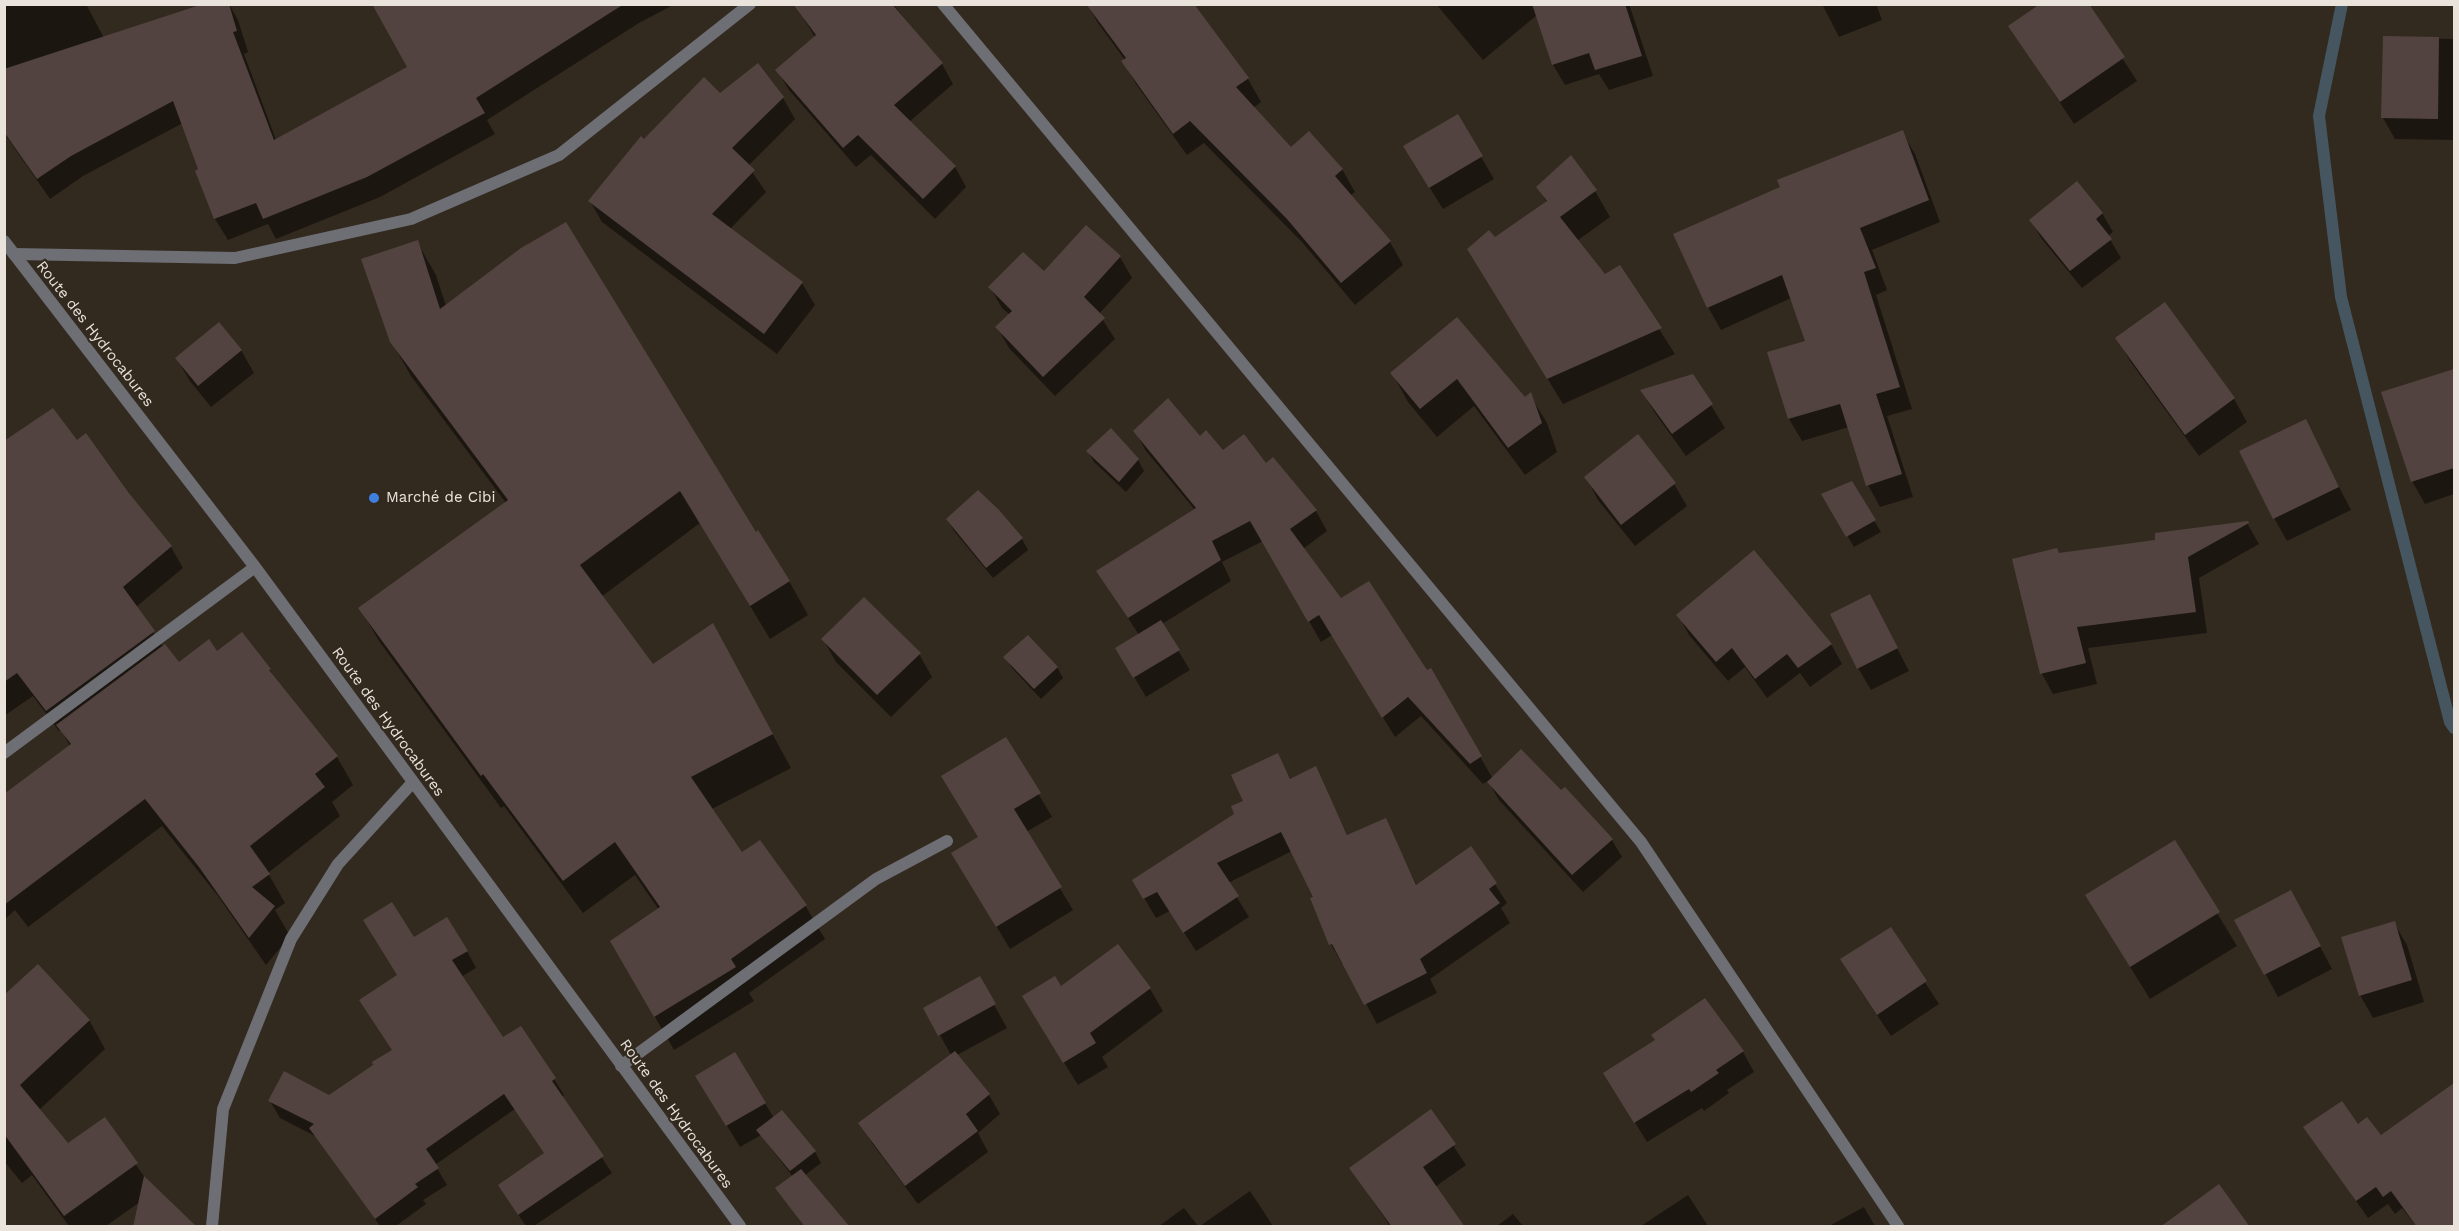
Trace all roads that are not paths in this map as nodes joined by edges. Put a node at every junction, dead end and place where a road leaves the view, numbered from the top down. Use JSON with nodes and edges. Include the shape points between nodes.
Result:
{"nodes":[{"id":1,"x":750,"y":4,"type":"edge"},
{"id":2,"x":943,"y":4,"type":"edge"},
{"id":3,"x":4,"y":241,"type":"edge"},
{"id":4,"x":14,"y":254,"type":"junction"},
{"id":5,"x":255,"y":567,"type":"junction"},
{"id":6,"x":4,"y":753,"type":"edge"},
{"id":7,"x":413,"y":782,"type":"junction"},
{"id":8,"x":947,"y":841,"type":"dead end"},
{"id":9,"x":621,"y":1066,"type":"junction"},
{"id":10,"x":212,"y":1227,"type":"edge"},
{"id":11,"x":740,"y":1227,"type":"edge"},
{"id":12,"x":1898,"y":1227,"type":"edge"}],
"edges":[{"from":1,"to":4,"type":"street","via":[[559,155],[411,219],[235,258]]},
{"from":2,"to":12,"type":"street","via":[[1641,842]]},
{"from":3,"to":4,"type":"street","name":"Route des Hydrocabures"},
{"from":4,"to":5,"type":"street","name":"Route des Hydrocabures"},
{"from":5,"to":6,"type":"street"},
{"from":5,"to":7,"type":"street","name":"Route des Hydrocabures"},
{"from":7,"to":9,"type":"street","name":"Route des Hydrocabures"},
{"from":7,"to":10,"type":"street","via":[[338,864],[291,939],[223,1109]]},
{"from":8,"to":9,"type":"street","via":[[876,879]]},
{"from":9,"to":11,"type":"street","name":"Route des Hydrocabures"}]}
